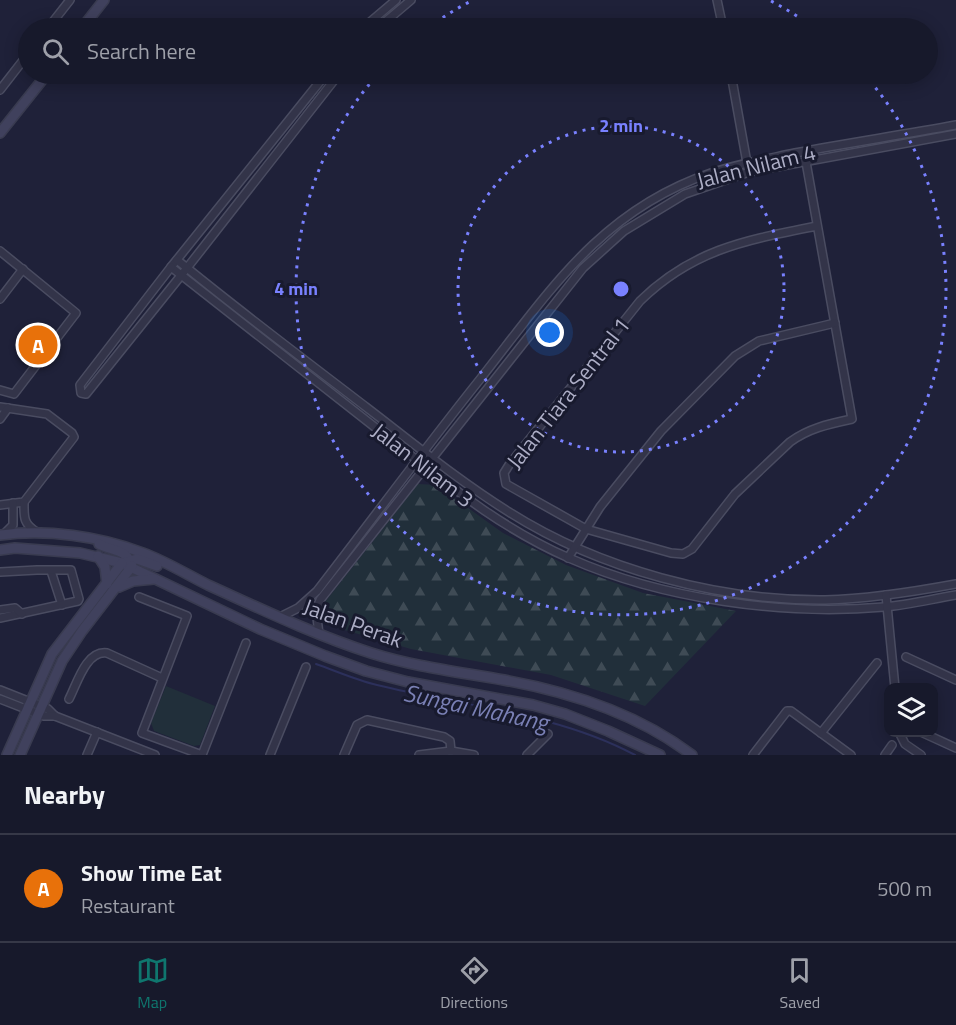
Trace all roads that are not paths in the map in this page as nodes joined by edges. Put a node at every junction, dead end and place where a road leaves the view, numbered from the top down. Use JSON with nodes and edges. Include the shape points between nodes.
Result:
{"nodes":[{"id":1,"x":70,"y":0,"type":"edge"},
{"id":2,"x":104,"y":0,"type":"edge"},
{"id":3,"x":396,"y":0,"type":"edge"},
{"id":4,"x":411,"y":0,"type":"edge"},
{"id":5,"x":717,"y":0,"type":"edge"},
{"id":6,"x":56,"y":18,"type":"edge"},
{"id":7,"x":90,"y":18,"type":"edge"},
{"id":8,"x":375,"y":18,"type":"edge"},
{"id":9,"x":390,"y":18,"type":"edge"},
{"id":10,"x":721,"y":18,"type":"edge"},
{"id":11,"x":18,"y":67,"type":"edge"},
{"id":12,"x":39,"y":84,"type":"edge"},
{"id":13,"x":318,"y":84,"type":"edge"},
{"id":14,"x":331,"y":84,"type":"edge"},
{"id":15,"x":733,"y":84,"type":"edge"},
{"id":16,"x":0,"y":90,"type":"edge"},
{"id":17,"x":956,"y":125,"type":"edge"},
{"id":18,"x":0,"y":133,"type":"edge"},
{"id":19,"x":956,"y":134,"type":"edge"},
{"id":20,"x":806,"y":162,"type":"junction"},
{"id":21,"x":747,"y":163,"type":"junction"},
{"id":22,"x":817,"y":226,"type":"junction"},
{"id":23,"x":0,"y":251,"type":"edge"},
{"id":24,"x":177,"y":260,"type":"junction"},
{"id":25,"x":171,"y":267,"type":"junction"},
{"id":26,"x":187,"y":268,"type":"junction"},
{"id":27,"x":23,"y":269,"type":"junction"},
{"id":28,"x":181,"y":275,"type":"junction"},
{"id":29,"x":0,"y":299,"type":"edge"},
{"id":30,"x":835,"y":323,"type":"junction"},
{"id":31,"x":0,"y":390,"type":"edge"},
{"id":32,"x":4,"y":408,"type":"edge"},
{"id":33,"x":0,"y":418,"type":"edge"},
{"id":34,"x":423,"y":451,"type":"junction"},
{"id":35,"x":432,"y":458,"type":"junction"},
{"id":36,"x":417,"y":460,"type":"junction"},
{"id":37,"x":425,"y":466,"type":"junction"},
{"id":38,"x":24,"y":502,"type":"junction"},
{"id":39,"x":13,"y":503,"type":"junction"},
{"id":40,"x":0,"y":505,"type":"edge"},
{"id":41,"x":586,"y":529,"type":"junction"},
{"id":42,"x":41,"y":534,"type":"junction"},
{"id":43,"x":2,"y":535,"type":"edge"},
{"id":44,"x":89,"y":538,"type":"junction"},
{"id":45,"x":575,"y":547,"type":"junction"},
{"id":46,"x":0,"y":550,"type":"edge"},
{"id":47,"x":98,"y":556,"type":"junction"},
{"id":48,"x":568,"y":558,"type":"junction"},
{"id":49,"x":128,"y":563,"type":"junction"},
{"id":50,"x":51,"y":571,"type":"junction"},
{"id":51,"x":0,"y":572,"type":"edge"},
{"id":52,"x":154,"y":579,"type":"junction"},
{"id":53,"x":205,"y":583,"type":"junction"},
{"id":54,"x":956,"y":584,"type":"edge"},
{"id":55,"x":112,"y":586,"type":"junction"},
{"id":56,"x":886,"y":595,"type":"junction"},
{"id":57,"x":956,"y":595,"type":"edge"},
{"id":58,"x":139,"y":597,"type":"dead end"},
{"id":59,"x":62,"y":605,"type":"junction"},
{"id":60,"x":887,"y":607,"type":"junction"},
{"id":61,"x":0,"y":610,"type":"edge"},
{"id":62,"x":22,"y":614,"type":"junction"},
{"id":63,"x":280,"y":617,"type":"junction"},
{"id":64,"x":0,"y":618,"type":"edge"},
{"id":65,"x":319,"y":633,"type":"junction"},
{"id":66,"x":246,"y":643,"type":"dead end"},
{"id":67,"x":906,"y":657,"type":"dead end"},
{"id":68,"x":877,"y":663,"type":"dead end"},
{"id":69,"x":306,"y":667,"type":"dead end"},
{"id":70,"x":162,"y":678,"type":"junction"},
{"id":71,"x":956,"y":680,"type":"edge"},
{"id":72,"x":895,"y":683,"type":"edge"},
{"id":73,"x":0,"y":690,"type":"edge"},
{"id":74,"x":0,"y":699,"type":"edge"},
{"id":75,"x":69,"y":699,"type":"dead end"},
{"id":76,"x":28,"y":705,"type":"junction"},
{"id":77,"x":40,"y":710,"type":"junction"},
{"id":78,"x":97,"y":732,"type":"junction"},
{"id":79,"x":821,"y":733,"type":"junction"},
{"id":80,"x":548,"y":734,"type":"dead end"},
{"id":81,"x":902,"y":737,"type":"edge"},
{"id":82,"x":932,"y":737,"type":"edge"},
{"id":83,"x":892,"y":745,"type":"dead end"},
{"id":84,"x":956,"y":748,"type":"edge"},
{"id":85,"x":452,"y":751,"type":"junction"},
{"id":86,"x":7,"y":755,"type":"edge"},
{"id":87,"x":20,"y":755,"type":"edge"},
{"id":88,"x":87,"y":755,"type":"edge"},
{"id":89,"x":155,"y":755,"type":"edge"},
{"id":90,"x":202,"y":755,"type":"edge"},
{"id":91,"x":270,"y":755,"type":"edge"},
{"id":92,"x":344,"y":755,"type":"edge"},
{"id":93,"x":418,"y":755,"type":"edge"},
{"id":94,"x":474,"y":755,"type":"edge"},
{"id":95,"x":527,"y":755,"type":"edge"},
{"id":96,"x":660,"y":755,"type":"edge"},
{"id":97,"x":692,"y":755,"type":"edge"},
{"id":98,"x":753,"y":755,"type":"edge"},
{"id":99,"x":851,"y":755,"type":"edge"},
{"id":100,"x":885,"y":755,"type":"edge"},
{"id":101,"x":921,"y":755,"type":"edge"}],
"edges":[{"from":1,"to":6,"type":"street"},
{"from":2,"to":7,"type":"main road"},
{"from":3,"to":8,"type":"street"},
{"from":4,"to":9,"type":"street"},
{"from":5,"to":10,"type":"street"},
{"from":11,"to":16,"type":"street"},
{"from":12,"to":18,"type":"main road"},
{"from":13,"to":24,"type":"street"},
{"from":14,"to":26,"type":"street"},
{"from":15,"to":21,"type":"street"},
{"from":17,"to":21,"type":"street","name":"Jalan Nilam 4"},
{"from":19,"to":20,"type":"street","name":"Jalan Nilam 4"},
{"from":20,"to":22,"type":"street"},
{"from":20,"to":35,"type":"street","name":"Jalan Nilam 4","via":[[749,172],[685,194],[624,231],[583,268]]},
{"from":21,"to":34,"type":"street","name":"Jalan Nilam 4","via":[[680,186],[645,203],[609,229],[579,257]]},
{"from":22,"to":30,"type":"street"},
{"from":22,"to":41,"type":"street","name":"Jalan Tiara Sentral 1","via":[[717,250],[665,279],[640,301],[509,465],[504,477],[510,487]]},
{"from":23,"to":27,"type":"street"},
{"from":24,"to":25,"type":"street"},
{"from":24,"to":26,"type":"street","name":"Jalan Nilam 3"},
{"from":25,"to":28,"type":"street","name":"Jalan Nilam 3"},
{"from":25,"to":28,"type":"street","via":[[80,385],[81,393],[86,393]]},
{"from":26,"to":28,"type":"street"},
{"from":26,"to":34,"type":"street","name":"Jalan Nilam 3"},
{"from":27,"to":29,"type":"street"},
{"from":27,"to":31,"type":"street","via":[[76,313],[14,394]]},
{"from":28,"to":36,"type":"street","name":"Jalan Nilam 3"},
{"from":30,"to":41,"type":"street","via":[[759,341],[736,355],[661,431]]},
{"from":30,"to":41,"type":"street","via":[[852,419],[820,426],[790,442],[735,494],[692,549],[683,554]]},
{"from":32,"to":33,"type":"street"},
{"from":32,"to":38,"type":"street","via":[[47,414],[74,437]]},
{"from":34,"to":35,"type":"street","name":"Jalan Nilam 3"},
{"from":34,"to":36,"type":"street","name":"Jalan Nilam 4"},
{"from":35,"to":37,"type":"street","name":"Jalan Nilam 4"},
{"from":35,"to":45,"type":"street","name":"Jalan Nilam 3","via":[[510,513]]},
{"from":36,"to":37,"type":"street","name":"Jalan Nilam 3"},
{"from":36,"to":63,"type":"street","name":"Jalan Nilam 4","via":[[316,591],[298,608]]},
{"from":37,"to":48,"type":"street","name":"Jalan Nilam 3","via":[[483,511]]},
{"from":37,"to":65,"type":"street","name":"Jalan Nilam 4","via":[[320,600],[316,610]]},
{"from":38,"to":39,"type":"street"},
{"from":38,"to":42,"type":"street","via":[[26,525]]},
{"from":39,"to":40,"type":"street"},
{"from":39,"to":43,"type":"street","via":[[14,525]]},
{"from":41,"to":45,"type":"street"},
{"from":42,"to":43,"type":"main road","name":"Jalan Perak"},
{"from":42,"to":44,"type":"main road","name":"Jalan Perak"},
{"from":44,"to":49,"type":"main road","via":[[124,553]]},
{"from":44,"to":53,"type":"main road","name":"Jalan Perak","via":[[144,553]]},
{"from":45,"to":48,"type":"street"},
{"from":45,"to":56,"type":"street","name":"Jalan Nilam 3","via":[[687,584],[742,594],[826,600]]},
{"from":46,"to":47,"type":"main road","name":"Jalan Perak","via":[[36,549]]},
{"from":47,"to":49,"type":"main road","name":"Jalan Perak"},
{"from":47,"to":55,"type":"main road"},
{"from":48,"to":60,"type":"street","name":"Jalan Nilam 3","via":[[692,596],[789,609]]},
{"from":49,"to":52,"type":"main road","name":"Jalan Perak"},
{"from":49,"to":53,"type":"main road","via":[[137,559],[149,562],[185,579]]},
{"from":49,"to":55,"type":"main road"},
{"from":50,"to":51,"type":"street"},
{"from":50,"to":59,"type":"street"},
{"from":50,"to":59,"type":"street","via":[[71,570],[79,599]]},
{"from":52,"to":55,"type":"main road"},
{"from":52,"to":96,"type":"main road","name":"Jalan Perak","via":[[260,629],[366,670],[565,714]]},
{"from":53,"to":63,"type":"main road","name":"Jalan Perak"},
{"from":54,"to":56,"type":"street","name":"Jalan Nilam 3"},
{"from":55,"to":76,"type":"main road","via":[[52,654]]},
{"from":55,"to":77,"type":"main road","via":[[62,661]]},
{"from":56,"to":60,"type":"street"},
{"from":57,"to":60,"type":"street","name":"Jalan Nilam 3"},
{"from":58,"to":70,"type":"street","via":[[187,616]]},
{"from":59,"to":62,"type":"street"},
{"from":60,"to":72,"type":"street"},
{"from":61,"to":62,"type":"street","via":[[15,609]]},
{"from":62,"to":64,"type":"street"},
{"from":63,"to":65,"type":"main road","name":"Jalan Perak"},
{"from":65,"to":97,"type":"main road","name":"Jalan Perak","via":[[413,664],[537,686],[579,698],[644,725]]},
{"from":66,"to":90,"type":"street"},
{"from":67,"to":71,"type":"street"},
{"from":68,"to":79,"type":"street"},
{"from":69,"to":91,"type":"street"},
{"from":70,"to":75,"type":"street","via":[[101,652],[91,658]]},
{"from":70,"to":90,"type":"street","via":[[142,733]]},
{"from":73,"to":76,"type":"street"},
{"from":74,"to":76,"type":"street"},
{"from":76,"to":77,"type":"street"},
{"from":76,"to":86,"type":"main road"},
{"from":77,"to":78,"type":"street"},
{"from":77,"to":87,"type":"main road"},
{"from":78,"to":88,"type":"street"},
{"from":78,"to":89,"type":"street"},
{"from":79,"to":98,"type":"street","via":[[787,711]]},
{"from":79,"to":99,"type":"street"},
{"from":80,"to":95,"type":"street"},
{"from":81,"to":101,"type":"street"},
{"from":82,"to":84,"type":"street"},
{"from":83,"to":100,"type":"street"},
{"from":85,"to":92,"type":"street","via":[[450,741],[444,737],[367,720],[357,725]]},
{"from":85,"to":93,"type":"street"},
{"from":85,"to":94,"type":"street"}]}
